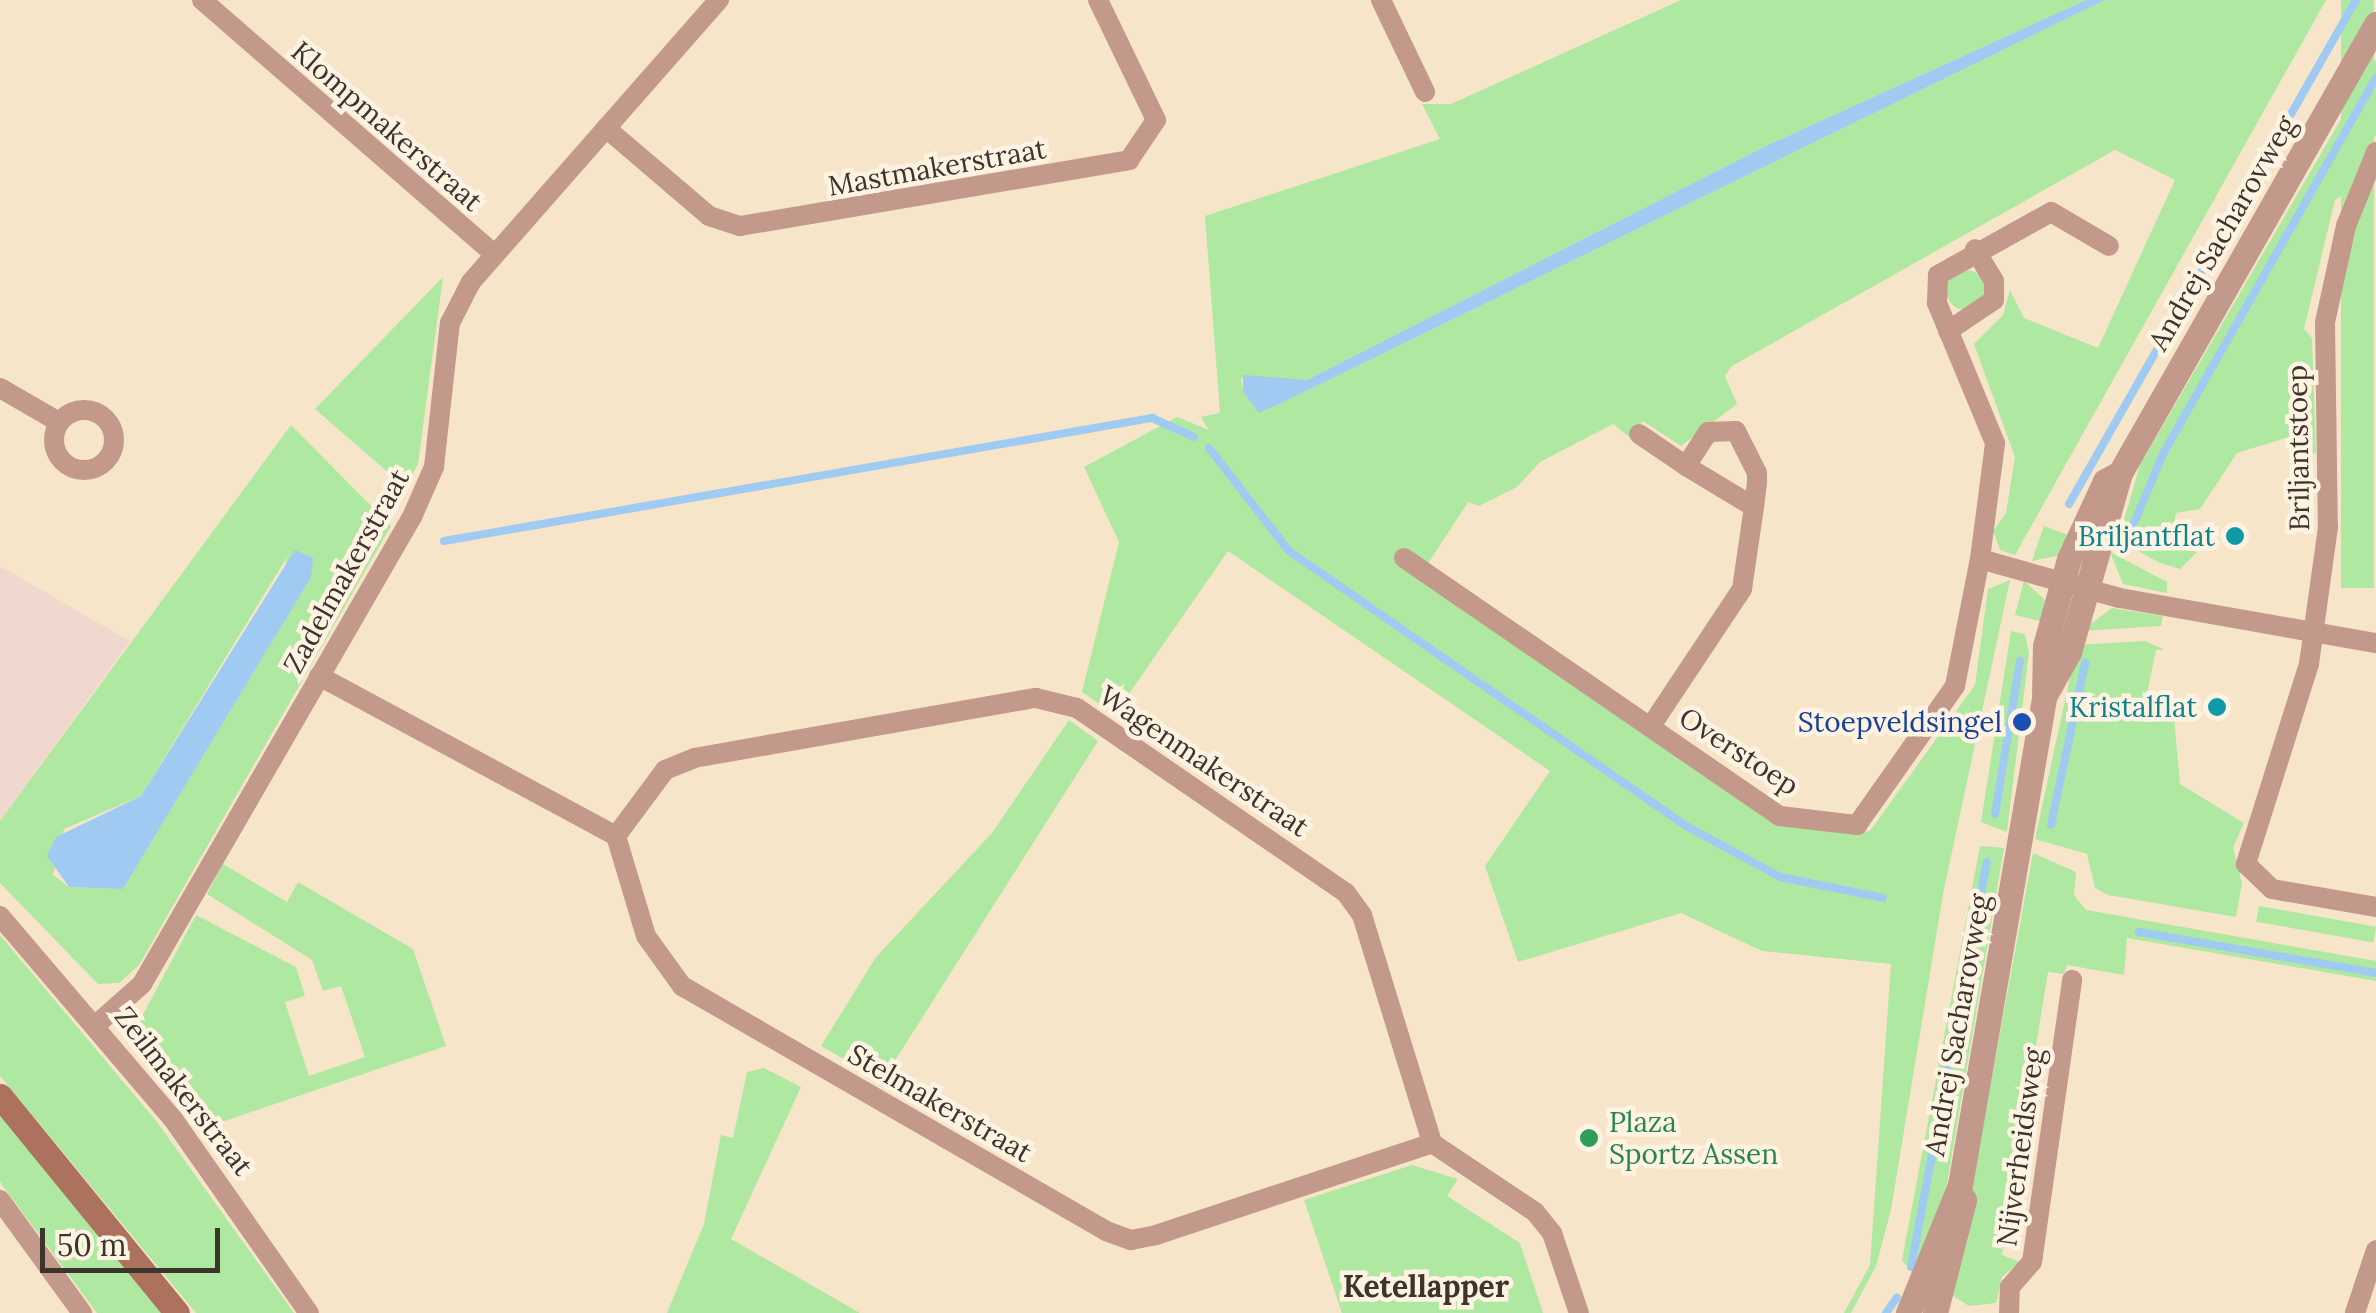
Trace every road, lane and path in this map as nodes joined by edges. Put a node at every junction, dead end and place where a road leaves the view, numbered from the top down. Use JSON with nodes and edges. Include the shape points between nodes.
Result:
{"nodes":[{"id":1,"x":202,"y":0,"type":"edge"},
{"id":2,"x":719,"y":0,"type":"edge"},
{"id":3,"x":1098,"y":0,"type":"edge"},
{"id":4,"x":1387,"y":2,"type":"edge"},
{"id":5,"x":2376,"y":24,"type":"edge"},
{"id":6,"x":1425,"y":92,"type":"dead end"},
{"id":7,"x":606,"y":128,"type":"junction"},
{"id":8,"x":2376,"y":152,"type":"edge"},
{"id":9,"x":2108,"y":246,"type":"dead end"},
{"id":10,"x":1975,"y":249,"type":"junction"},
{"id":11,"x":492,"y":252,"type":"junction"},
{"id":12,"x":1948,"y":330,"type":"junction"},
{"id":13,"x":0,"y":388,"type":"edge"},
{"id":14,"x":59,"y":422,"type":"dead end"},
{"id":15,"x":1639,"y":434,"type":"dead end"},
{"id":16,"x":1686,"y":466,"type":"junction"},
{"id":17,"x":1754,"y":507,"type":"junction"},
{"id":18,"x":1404,"y":558,"type":"dead end"},
{"id":19,"x":1980,"y":559,"type":"junction"},
{"id":20,"x":2073,"y":586,"type":"junction"},
{"id":21,"x":2314,"y":630,"type":"junction"},
{"id":22,"x":2376,"y":642,"type":"edge"},
{"id":23,"x":319,"y":676,"type":"junction"},
{"id":24,"x":1651,"y":726,"type":"junction"},
{"id":25,"x":616,"y":836,"type":"junction"},
{"id":26,"x":2376,"y":907,"type":"edge"},
{"id":27,"x":0,"y":916,"type":"edge"},
{"id":28,"x":2072,"y":980,"type":"dead end"},
{"id":29,"x":97,"y":1024,"type":"junction"},
{"id":30,"x":0,"y":1096,"type":"edge"},
{"id":31,"x":1432,"y":1143,"type":"junction"},
{"id":32,"x":1960,"y":1186,"type":"junction"},
{"id":33,"x":0,"y":1200,"type":"edge"},
{"id":34,"x":2376,"y":1250,"type":"edge"},
{"id":35,"x":82,"y":1313,"type":"edge"},
{"id":36,"x":177,"y":1313,"type":"edge"},
{"id":37,"x":309,"y":1313,"type":"edge"},
{"id":38,"x":1579,"y":1313,"type":"edge"},
{"id":39,"x":1908,"y":1313,"type":"edge"},
{"id":40,"x":1935,"y":1313,"type":"edge"},
{"id":41,"x":2009,"y":1313,"type":"edge"},
{"id":42,"x":2356,"y":1313,"type":"edge"}],
"edges":[{"from":1,"to":11,"type":"street","name":"Klompmakerstraat"},
{"from":2,"to":7,"type":"street","name":"Zadelmakerstraat"},
{"from":3,"to":7,"type":"street","name":"Mastmakerstraat","via":[[1156,120],[1129,160],[740,226],[709,216]]},
{"from":4,"to":6,"type":"street"},
{"from":5,"to":20,"type":"street","name":"Andrej Sacharovweg","via":[[2120,473],[2105,481]]},
{"from":7,"to":11,"type":"street","name":"Zadelmakerstraat"},
{"from":8,"to":21,"type":"street","name":"Briljantstoep","via":[[2346,226],[2325,322],[2329,516]]},
{"from":9,"to":10,"type":"street","name":"Overstoep","via":[[2051,212]]},
{"from":10,"to":12,"type":"street","name":"Overstoep","via":[[1938,275]]},
{"from":10,"to":12,"type":"street","via":[[1994,281],[1994,300],[1983,316]]},
{"from":11,"to":23,"type":"street","name":"Zadelmakerstraat","via":[[450,323],[428,485]]},
{"from":12,"to":19,"type":"street","name":"Overstoep","via":[[1995,443]]},
{"from":13,"to":14,"type":"street"},
{"from":15,"to":16,"type":"street"},
{"from":16,"to":17,"type":"street"},
{"from":16,"to":17,"type":"street","via":[[1708,432],[1736,431],[1757,473]]},
{"from":17,"to":24,"type":"street","via":[[1738,599]]},
{"from":18,"to":24,"type":"street","name":"Overstoep"},
{"from":19,"to":20,"type":"street"},
{"from":19,"to":24,"type":"street","name":"Overstoep","via":[[1954,686],[1857,825],[1780,816]]},
{"from":20,"to":21,"type":"street"},
{"from":20,"to":32,"type":"street","name":"Andrej Sacharovweg","via":[[2045,646],[2044,697]]},
{"from":21,"to":22,"type":"street"},
{"from":21,"to":26,"type":"street","name":"Briljantstoep","via":[[2295,731],[2246,864],[2272,889]]},
{"from":23,"to":25,"type":"street"},
{"from":23,"to":29,"type":"street","name":"Zadelmakerstraat","via":[[142,984]]},
{"from":25,"to":31,"type":"street","name":"Stelmakerstraat","via":[[646,936],[682,986],[1119,1236],[1156,1235]]},
{"from":25,"to":31,"type":"street","name":"Wagenmakerstraat","via":[[664,770],[694,758],[1036,698],[1077,708],[1346,893],[1362,915]]},
{"from":27,"to":29,"type":"street","name":"Zeilmakerstraat"},
{"from":28,"to":41,"type":"street","name":"Nijverheidsweg","via":[[2032,1262],[2010,1287]]},
{"from":29,"to":37,"type":"street","name":"Zeilmakerstraat"},
{"from":30,"to":36,"type":"main road"},
{"from":31,"to":38,"type":"street","via":[[1535,1212],[1552,1232]]},
{"from":32,"to":39,"type":"street","name":"Andrej Sacharovweg"},
{"from":32,"to":40,"type":"street","name":"Andrej Sacharovweg","via":[[1960,1236]]},
{"from":33,"to":35,"type":"street"},
{"from":34,"to":42,"type":"street"}]}
